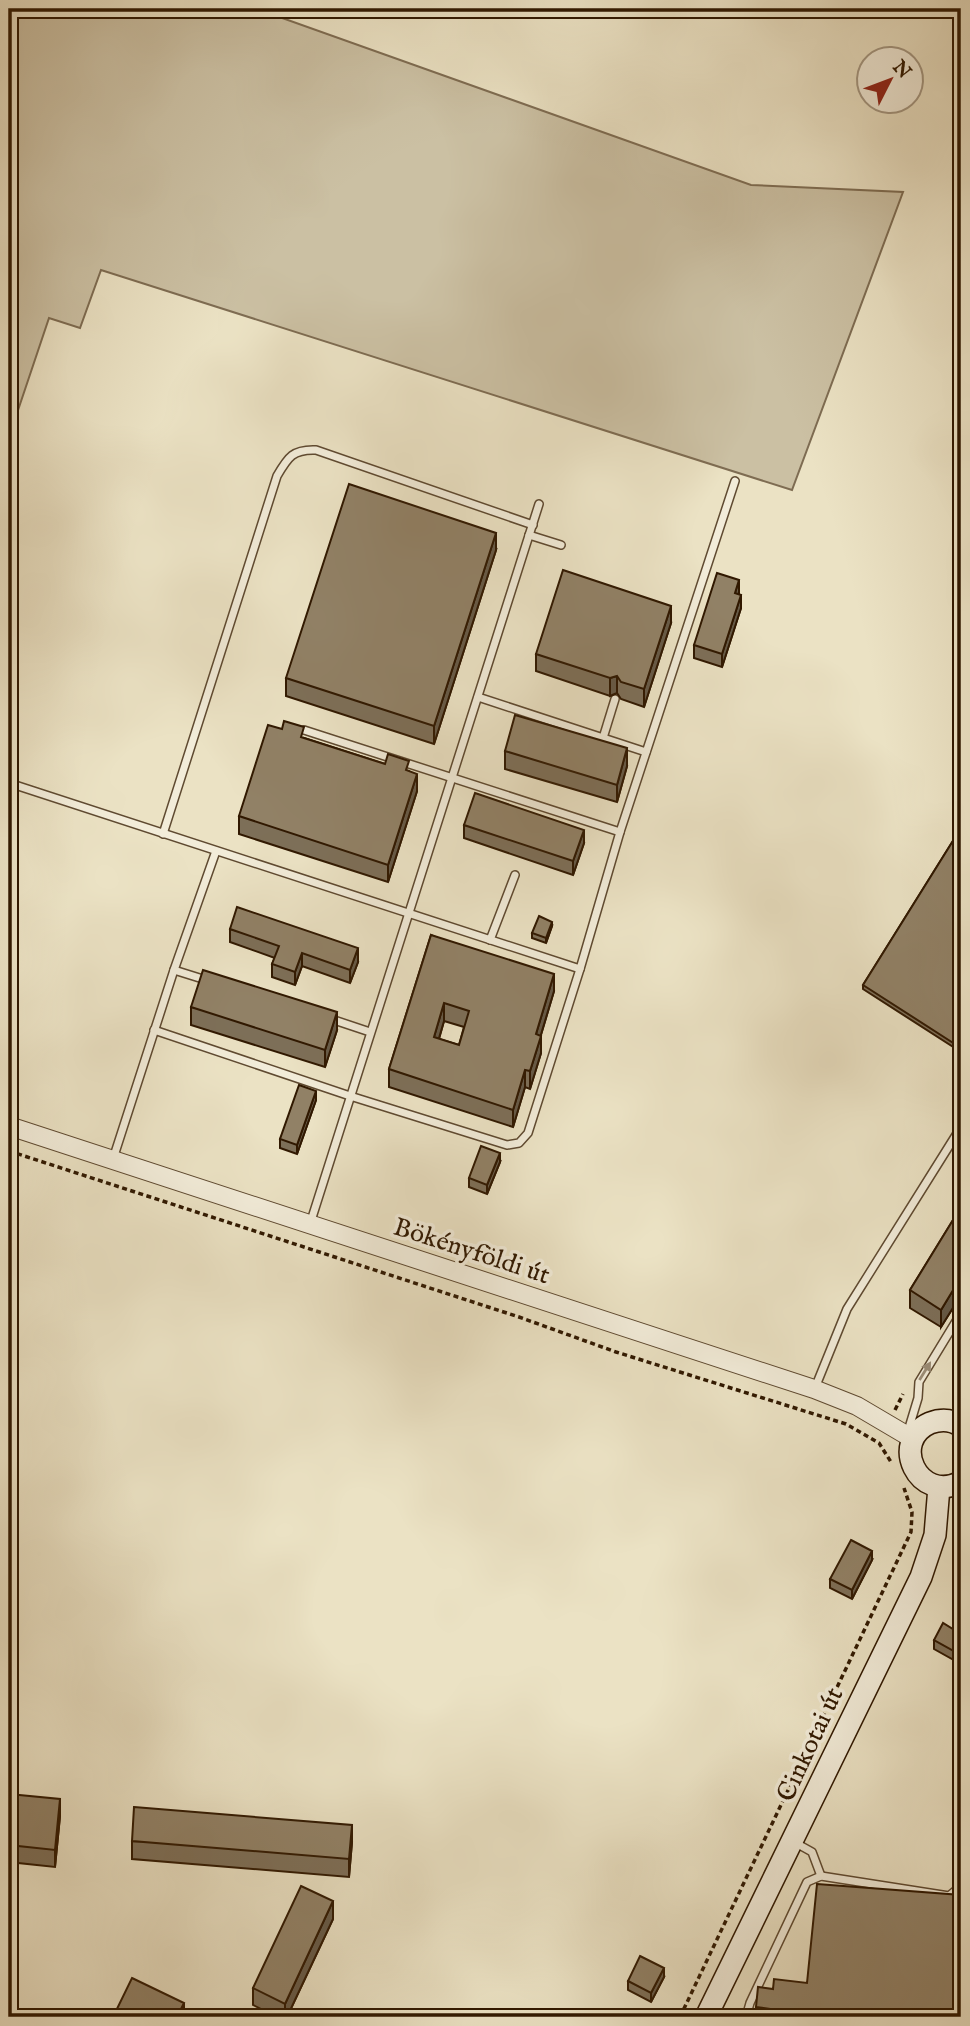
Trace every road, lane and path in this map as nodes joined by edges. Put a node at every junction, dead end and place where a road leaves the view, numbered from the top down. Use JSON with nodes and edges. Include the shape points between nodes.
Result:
{"nodes":[{"id":1,"x":736,"y":481,"type":"dead end"},
{"id":2,"x":539,"y":504,"type":"dead end"},
{"id":3,"x":533,"y":525,"type":"junction"},
{"id":4,"x":529,"y":535,"type":"junction"},
{"id":5,"x":561,"y":545,"type":"dead end"},
{"id":6,"x":478,"y":696,"type":"junction"},
{"id":7,"x":615,"y":699,"type":"dead end"},
{"id":8,"x":304,"y":730,"type":"edge"},
{"id":9,"x":603,"y":738,"type":"junction"},
{"id":10,"x":646,"y":752,"type":"junction"},
{"id":11,"x":452,"y":778,"type":"junction"},
{"id":12,"x":9,"y":783,"type":"edge"},
{"id":13,"x":620,"y":832,"type":"junction"},
{"id":14,"x":163,"y":834,"type":"junction"},
{"id":15,"x":216,"y":851,"type":"junction"},
{"id":16,"x":515,"y":875,"type":"dead end"},
{"id":17,"x":408,"y":914,"type":"junction"},
{"id":18,"x":490,"y":940,"type":"junction"},
{"id":19,"x":580,"y":969,"type":"junction"},
{"id":20,"x":174,"y":970,"type":"junction"},
{"id":21,"x":213,"y":982,"type":"edge"},
{"id":22,"x":318,"y":1016,"type":"edge"},
{"id":23,"x":154,"y":1030,"type":"junction"},
{"id":24,"x":370,"y":1032,"type":"junction"},
{"id":25,"x":350,"y":1096,"type":"junction"},
{"id":26,"x":9,"y":1126,"type":"edge"},
{"id":27,"x":961,"y":1127,"type":"edge"},
{"id":28,"x":9,"y":1152,"type":"edge"},
{"id":29,"x":112,"y":1160,"type":"junction"},
{"id":30,"x":310,"y":1225,"type":"junction"},
{"id":31,"x":961,"y":1313,"type":"edge"},
{"id":32,"x":814,"y":1389,"type":"junction"},
{"id":33,"x":961,"y":1426,"type":"edge"},
{"id":34,"x":910,"y":1437,"type":"junction"},
{"id":35,"x":896,"y":1473,"type":"dead end"},
{"id":36,"x":961,"y":1482,"type":"edge"},
{"id":37,"x":901,"y":1483,"type":"dead end"},
{"id":38,"x":939,"y":1487,"type":"junction"},
{"id":39,"x":793,"y":1842,"type":"junction"},
{"id":40,"x":821,"y":1875,"type":"junction"},
{"id":41,"x":961,"y":1886,"type":"edge"},
{"id":42,"x":680,"y":2017,"type":"edge"},
{"id":43,"x":706,"y":2017,"type":"edge"},
{"id":44,"x":746,"y":2017,"type":"edge"}],
"edges":[{"from":1,"to":10,"type":"lane"},
{"from":2,"to":3,"type":"lane"},
{"from":3,"to":4,"type":"lane"},
{"from":3,"to":14,"type":"lane","via":[[316,450],[293,454],[277,476]]},
{"from":4,"to":5,"type":"lane"},
{"from":4,"to":6,"type":"lane"},
{"from":6,"to":9,"type":"lane"},
{"from":6,"to":11,"type":"lane"},
{"from":7,"to":9,"type":"lane"},
{"from":8,"to":11,"type":"lane"},
{"from":9,"to":10,"type":"lane"},
{"from":10,"to":13,"type":"lane"},
{"from":11,"to":13,"type":"lane"},
{"from":11,"to":17,"type":"lane"},
{"from":12,"to":14,"type":"lane"},
{"from":13,"to":19,"type":"lane"},
{"from":14,"to":15,"type":"lane"},
{"from":15,"to":17,"type":"lane"},
{"from":15,"to":20,"type":"lane"},
{"from":16,"to":18,"type":"lane"},
{"from":17,"to":18,"type":"lane"},
{"from":17,"to":24,"type":"lane"},
{"from":18,"to":19,"type":"lane"},
{"from":19,"to":25,"type":"lane","via":[[528,1133],[519,1143],[507,1145]]},
{"from":20,"to":21,"type":"lane"},
{"from":20,"to":23,"type":"lane"},
{"from":22,"to":24,"type":"lane"},
{"from":23,"to":25,"type":"lane"},
{"from":23,"to":29,"type":"lane"},
{"from":24,"to":25,"type":"lane"},
{"from":25,"to":30,"type":"lane"},
{"from":26,"to":29,"type":"street","name":"Bökényföldi út"},
{"from":27,"to":32,"type":"lane","via":[[847,1309]]},
{"from":28,"to":35,"type":"path","via":[[846,1424],[878,1443]]},
{"from":29,"to":30,"type":"street","name":"Bökényföldi út"},
{"from":30,"to":32,"type":"street","name":"Bökényföldi út"},
{"from":34,"to":31,"type":"lane","one_way":true,"via":[[919,1382]]},
{"from":32,"to":34,"type":"street","name":"Bökényföldi út","via":[[857,1406]]},
{"from":33,"to":34,"type":"main road","via":[[938,1420]]},
{"from":34,"to":38,"type":"main road","via":[[914,1470]]},
{"from":36,"to":38,"type":"main road"},
{"from":37,"to":42,"type":"path","via":[[912,1512],[911,1532]]},
{"from":38,"to":39,"type":"main road","name":"Cinkotai út","via":[[935,1535],[921,1577]]},
{"from":39,"to":40,"type":"lane","via":[[811,1852]]},
{"from":39,"to":43,"type":"main road","name":"Cinkotai út"},
{"from":40,"to":41,"type":"lane","via":[[949,1896]]},
{"from":40,"to":44,"type":"lane","via":[[807,1882]]}]}
